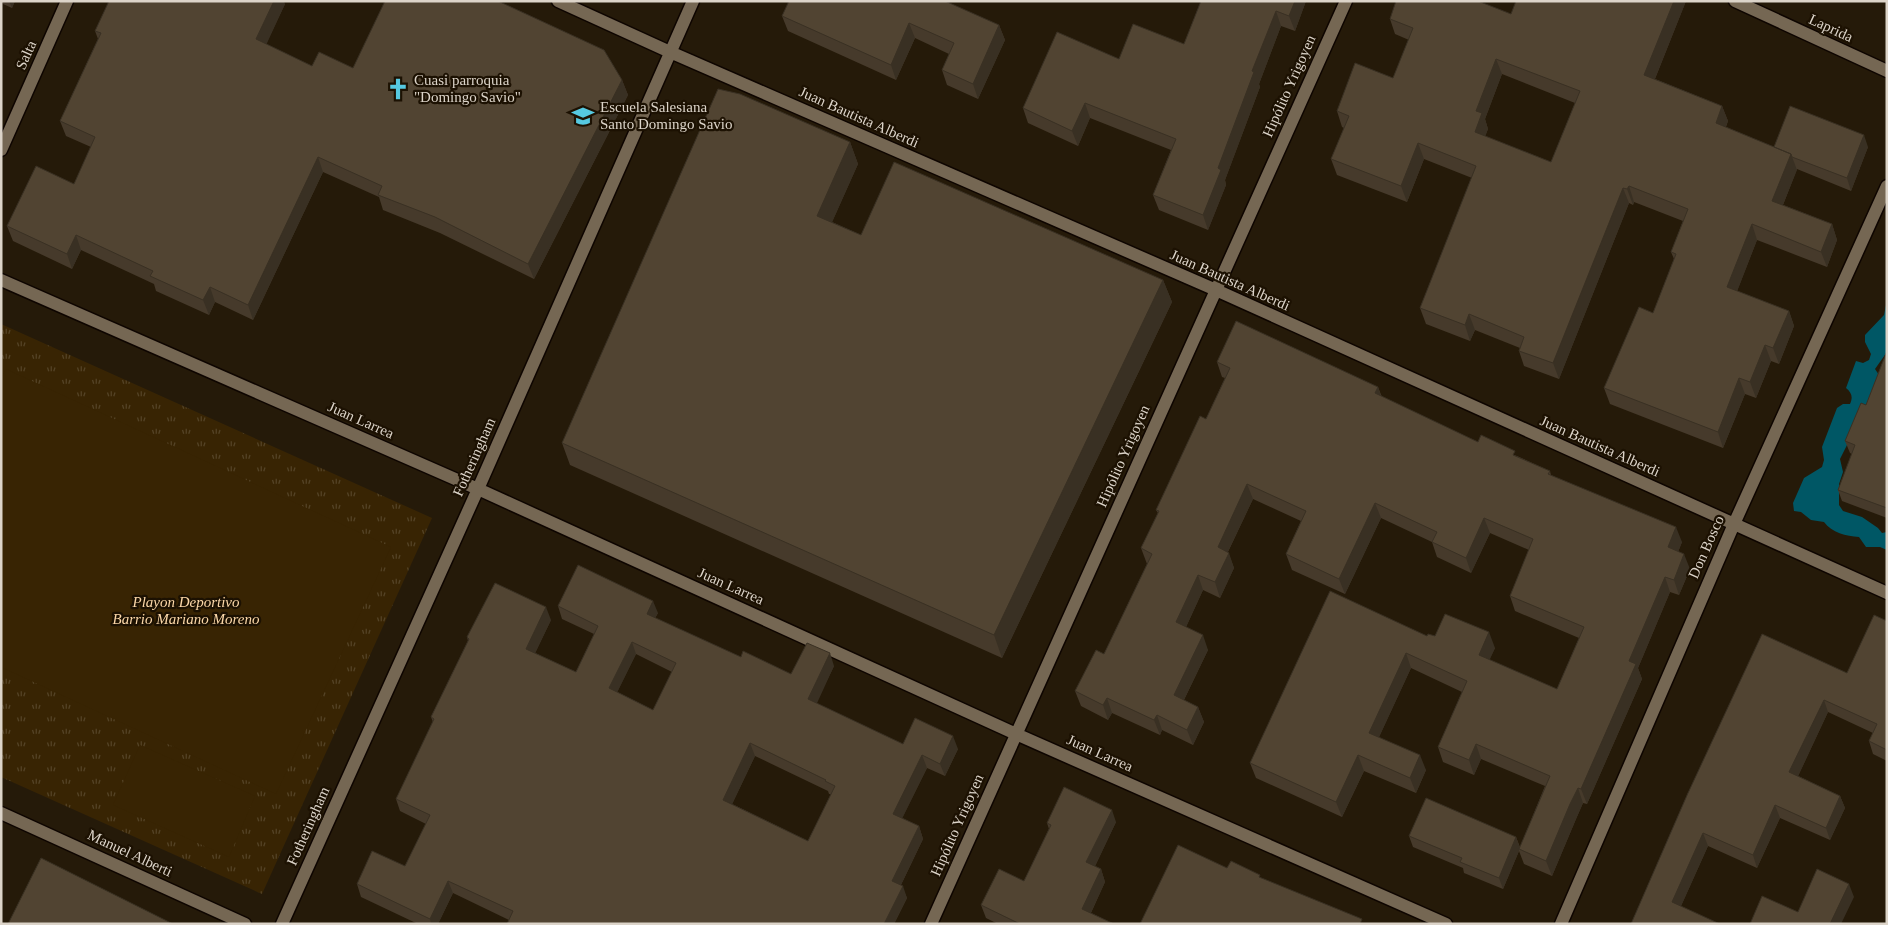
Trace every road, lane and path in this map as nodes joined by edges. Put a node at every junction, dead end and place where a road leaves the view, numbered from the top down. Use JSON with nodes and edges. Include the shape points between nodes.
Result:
{"nodes":[{"id":1,"x":68,"y":1,"type":"edge"},
{"id":2,"x":558,"y":1,"type":"edge"},
{"id":3,"x":693,"y":1,"type":"edge"},
{"id":4,"x":1346,"y":1,"type":"edge"},
{"id":5,"x":1735,"y":1,"type":"edge"},
{"id":6,"x":670,"y":52,"type":"junction"},
{"id":7,"x":1887,"y":71,"type":"edge"},
{"id":8,"x":1,"y":150,"type":"edge"},
{"id":9,"x":1887,"y":186,"type":"edge"},
{"id":10,"x":1,"y":280,"type":"edge"},
{"id":11,"x":1216,"y":290,"type":"junction"},
{"id":12,"x":478,"y":489,"type":"junction"},
{"id":13,"x":1734,"y":524,"type":"junction"},
{"id":14,"x":1887,"y":594,"type":"edge"},
{"id":15,"x":1016,"y":734,"type":"junction"},
{"id":16,"x":1,"y":813,"type":"edge"},
{"id":17,"x":245,"y":924,"type":"edge"},
{"id":18,"x":282,"y":924,"type":"edge"},
{"id":19,"x":931,"y":924,"type":"edge"},
{"id":20,"x":1446,"y":924,"type":"edge"},
{"id":21,"x":1561,"y":924,"type":"edge"}],
"edges":[{"from":1,"to":8,"type":"street","name":"Salta"},
{"from":2,"to":6,"type":"street","name":"Juan Bautista Alberdi"},
{"from":3,"to":6,"type":"street","name":"Fotheringham"},
{"from":4,"to":11,"type":"street","name":"Hipólito Yrigoyen"},
{"from":5,"to":7,"type":"street","name":"Laprida"},
{"from":6,"to":11,"type":"street","name":"Juan Bautista Alberdi"},
{"from":6,"to":12,"type":"street","name":"Fotheringham"},
{"from":9,"to":13,"type":"street","name":"Don Bosco"},
{"from":10,"to":12,"type":"street","name":"Juan Larrea"},
{"from":11,"to":13,"type":"street","name":"Juan Bautista Alberdi"},
{"from":11,"to":15,"type":"street","name":"Hipólito Yrigoyen"},
{"from":12,"to":15,"type":"street","name":"Juan Larrea"},
{"from":12,"to":18,"type":"street","name":"Fotheringham"},
{"from":13,"to":14,"type":"street","name":"Juan Bautista Alberdi"},
{"from":13,"to":21,"type":"street","name":"Don Bosco"},
{"from":15,"to":19,"type":"street","name":"Hipólito Yrigoyen"},
{"from":15,"to":20,"type":"street","name":"Juan Larrea"},
{"from":16,"to":17,"type":"street","name":"Manuel Alberti"}]}
